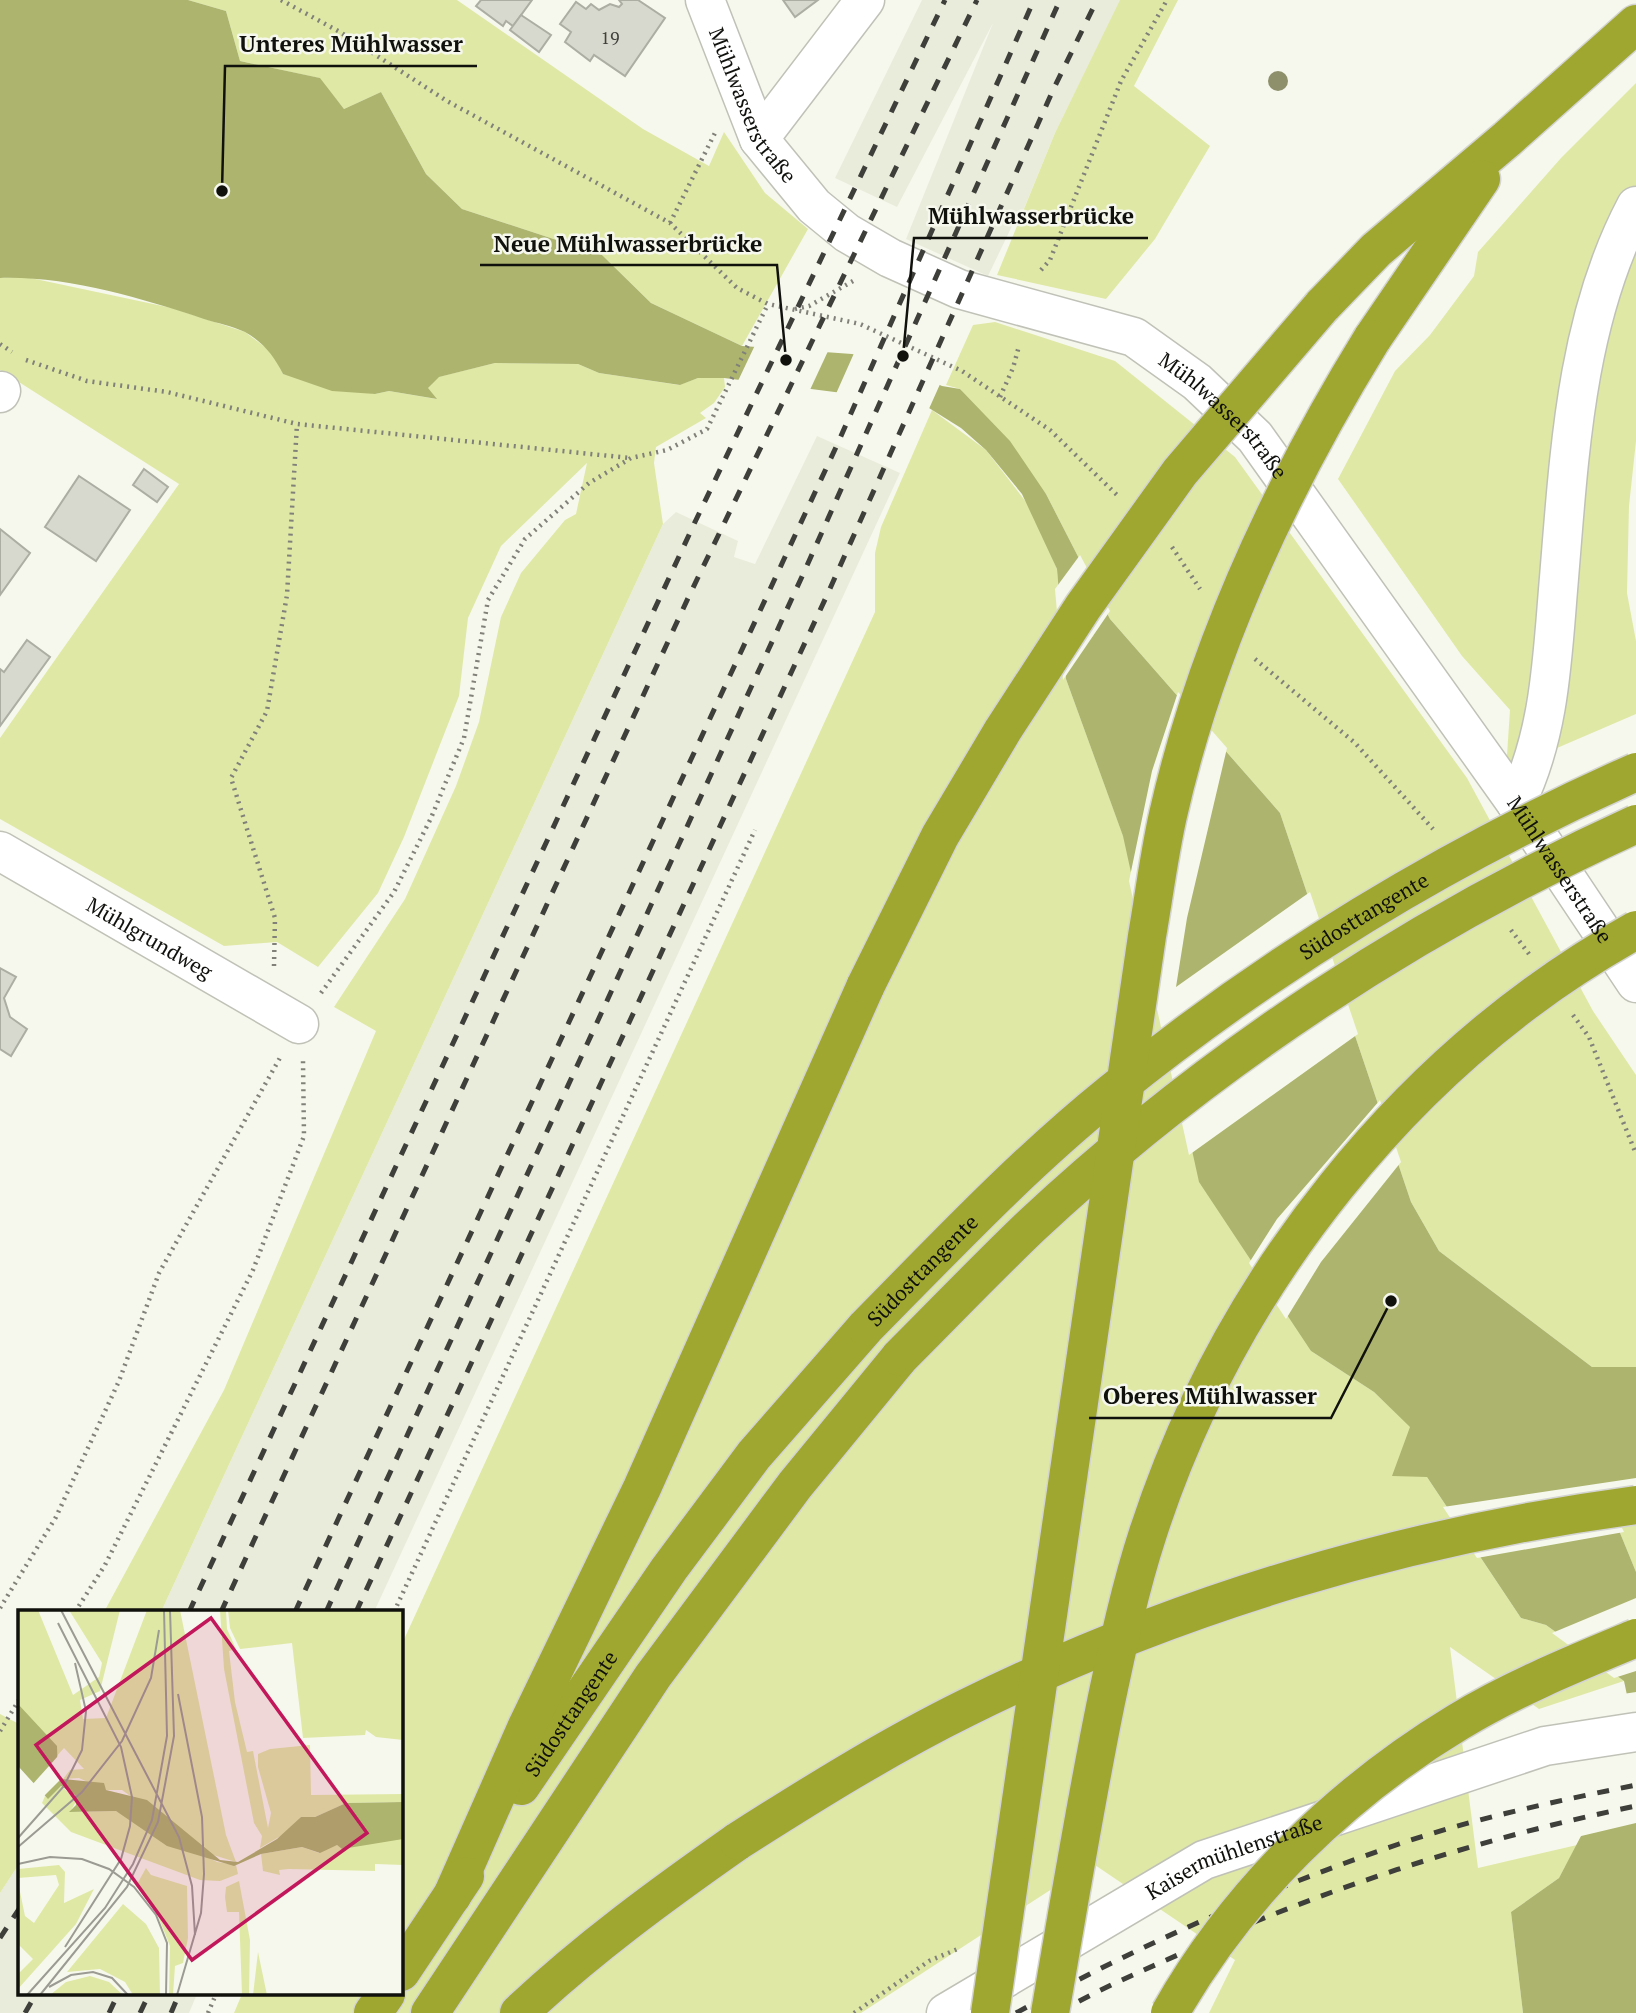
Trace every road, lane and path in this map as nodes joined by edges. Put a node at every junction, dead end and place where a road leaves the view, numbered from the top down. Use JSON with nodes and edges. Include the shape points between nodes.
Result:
{"nodes":[{"id":1,"x":281,"y":0,"type":"edge"},
{"id":2,"x":705,"y":0,"type":"edge"},
{"id":3,"x":865,"y":0,"type":"edge"},
{"id":4,"x":1167,"y":0,"type":"edge"},
{"id":5,"x":1636,"y":24,"type":"edge"},
{"id":6,"x":744,"y":102,"type":"junction"},
{"id":7,"x":759,"y":139,"type":"junction"},
{"id":8,"x":1507,"y":139,"type":"junction"},
{"id":9,"x":1636,"y":206,"type":"edge"},
{"id":10,"x":670,"y":223,"type":"junction"},
{"id":11,"x":890,"y":258,"type":"junction"},
{"id":12,"x":768,"y":304,"type":"junction"},
{"id":13,"x":1029,"y":309,"type":"junction"},
{"id":14,"x":791,"y":310,"type":"junction"},
{"id":15,"x":0,"y":344,"type":"edge"},
{"id":16,"x":1000,"y":397,"type":"junction"},
{"id":17,"x":297,"y":424,"type":"junction"},
{"id":18,"x":631,"y":458,"type":"junction"},
{"id":19,"x":1125,"y":503,"type":"dead end"},
{"id":20,"x":1163,"y":539,"type":"dead end"},
{"id":21,"x":1201,"y":590,"type":"dead end"},
{"id":22,"x":1246,"y":651,"type":"dead end"},
{"id":23,"x":1636,"y":772,"type":"edge"},
{"id":24,"x":1516,"y":803,"type":"junction"},
{"id":25,"x":1636,"y":824,"type":"edge"},
{"id":26,"x":755,"y":830,"type":"dead end"},
{"id":27,"x":1437,"y":834,"type":"dead end"},
{"id":28,"x":0,"y":851,"type":"edge"},
{"id":29,"x":1504,"y":921,"type":"dead end"},
{"id":30,"x":1636,"y":930,"type":"edge"},
{"id":31,"x":1536,"y":964,"type":"dead end"},
{"id":32,"x":1636,"y":983,"type":"edge"},
{"id":33,"x":1566,"y":1006,"type":"dead end"},
{"id":34,"x":286,"y":1016,"type":"junction"},
{"id":35,"x":1636,"y":1154,"type":"edge"},
{"id":36,"x":1636,"y":1505,"type":"edge"},
{"id":37,"x":0,"y":1608,"type":"edge"},
{"id":38,"x":76,"y":1610,"type":"edge"},
{"id":39,"x":395,"y":1610,"type":"edge"},
{"id":40,"x":1636,"y":1638,"type":"edge"},
{"id":41,"x":18,"y":1702,"type":"edge"},
{"id":42,"x":0,"y":1731,"type":"edge"},
{"id":43,"x":1636,"y":1732,"type":"edge"},
{"id":44,"x":452,"y":1896,"type":"junction"},
{"id":45,"x":402,"y":1971,"type":"edge"},
{"id":46,"x":215,"y":1996,"type":"edge"},
{"id":47,"x":385,"y":1996,"type":"edge"},
{"id":48,"x":208,"y":2013,"type":"edge"},
{"id":49,"x":373,"y":2013,"type":"edge"},
{"id":50,"x":430,"y":2013,"type":"edge"},
{"id":51,"x":519,"y":2013,"type":"edge"},
{"id":52,"x":946,"y":2013,"type":"edge"},
{"id":53,"x":990,"y":2013,"type":"edge"},
{"id":54,"x":1050,"y":2013,"type":"edge"},
{"id":55,"x":1170,"y":2013,"type":"edge"}],
"edges":[{"from":1,"to":10,"type":"path","via":[[340,32],[447,102]]},
{"from":2,"to":6,"type":"street","name":"Mühlwasserstraße"},
{"from":3,"to":7,"type":"street"},
{"from":4,"to":13,"type":"path","via":[[1121,81],[1050,260],[1035,277]]},
{"from":5,"to":8,"type":"highway"},
{"from":6,"to":7,"type":"street","name":"Mühlwasserstraße"},
{"from":6,"to":10,"type":"path","via":[[723,115]]},
{"from":7,"to":11,"type":"street","name":"Mühlwasserstraße","via":[[814,206],[847,233]]},
{"from":8,"to":44,"type":"highway","bridge":true,"via":[[1376,250],[1180,472],[1083,607],[1003,730],[940,836],[866,985],[642,1488],[527,1726]]},
{"from":8,"to":53,"type":"highway","bridge":true,"via":[[1371,339],[1305,454],[1253,565],[1206,685],[1168,815]]},
{"from":9,"to":24,"type":"street","via":[[1594,313],[1568,475],[1549,698],[1533,768]]},
{"from":10,"to":12,"type":"path","via":[[737,288]]},
{"from":11,"to":13,"type":"street","name":"Mühlwasserstraße","via":[[959,289]]},
{"from":11,"to":14,"type":"path","via":[[809,306]]},
{"from":12,"to":14,"type":"path"},
{"from":12,"to":18,"type":"path","via":[[707,429],[667,450]]},
{"from":13,"to":16,"type":"path"},
{"from":13,"to":24,"type":"street","name":"Mühlwasserstraße","via":[[1134,338],[1198,382],[1255,437]]},
{"from":14,"to":16,"type":"path","via":[[860,324],[961,371]]},
{"from":15,"to":17,"type":"path","via":[[20,357],[87,382],[167,392]]},
{"from":16,"to":19,"type":"path","via":[[1049,430]]},
{"from":17,"to":18,"type":"path"},
{"from":17,"to":34,"type":"path","via":[[287,595],[267,711],[231,778],[275,918]]},
{"from":18,"to":34,"type":"path","via":[[589,483],[525,539],[488,600],[464,738],[394,892]]},
{"from":20,"to":21,"type":"path"},
{"from":22,"to":27,"type":"path","via":[[1355,743]]},
{"from":23,"to":44,"type":"highway","name":"Südosttangente","bridge":true,"via":[[1552,809],[1406,889],[1231,1003],[1110,1094],[998,1193],[866,1326],[754,1455],[547,1746]]},
{"from":24,"to":32,"type":"street","name":"Mühlwasserstraße"},
{"from":25,"to":50,"type":"highway","bridge":true,"via":[[1429,931],[1259,1040],[1139,1133],[1032,1226],[900,1357],[795,1485],[653,1676]]},
{"from":26,"to":39,"type":"path"},
{"from":28,"to":34,"type":"street","name":"Mühlgrundweg"},
{"from":29,"to":31,"type":"path"},
{"from":30,"to":54,"type":"highway","bridge":true,"via":[[1546,988],[1419,1093],[1325,1201],[1242,1324],[1174,1461],[1140,1559],[1089,1786]]},
{"from":33,"to":35,"type":"path","via":[[1589,1037]]},
{"from":34,"to":37,"type":"path","via":[[159,1273],[119,1381],[56,1517]]},
{"from":34,"to":38,"type":"path","via":[[304,1136],[253,1270],[105,1565]]},
{"from":36,"to":51,"type":"highway","bridge":true,"via":[[1561,1515],[1389,1551],[1198,1610],[1088,1652],[966,1708],[853,1768],[636,1913]]},
{"from":40,"to":55,"type":"highway","bridge":true,"via":[[1544,1677],[1458,1722],[1378,1777],[1300,1844],[1239,1913]]},
{"from":41,"to":42,"type":"path"},
{"from":43,"to":52,"type":"street","name":"Kaisermühlenstraße","via":[[1545,1746],[1204,1860]]},
{"from":44,"to":45,"type":"highway","name":"Südosttangente"},
{"from":46,"to":48,"type":"path"},
{"from":47,"to":49,"type":"highway"}]}
